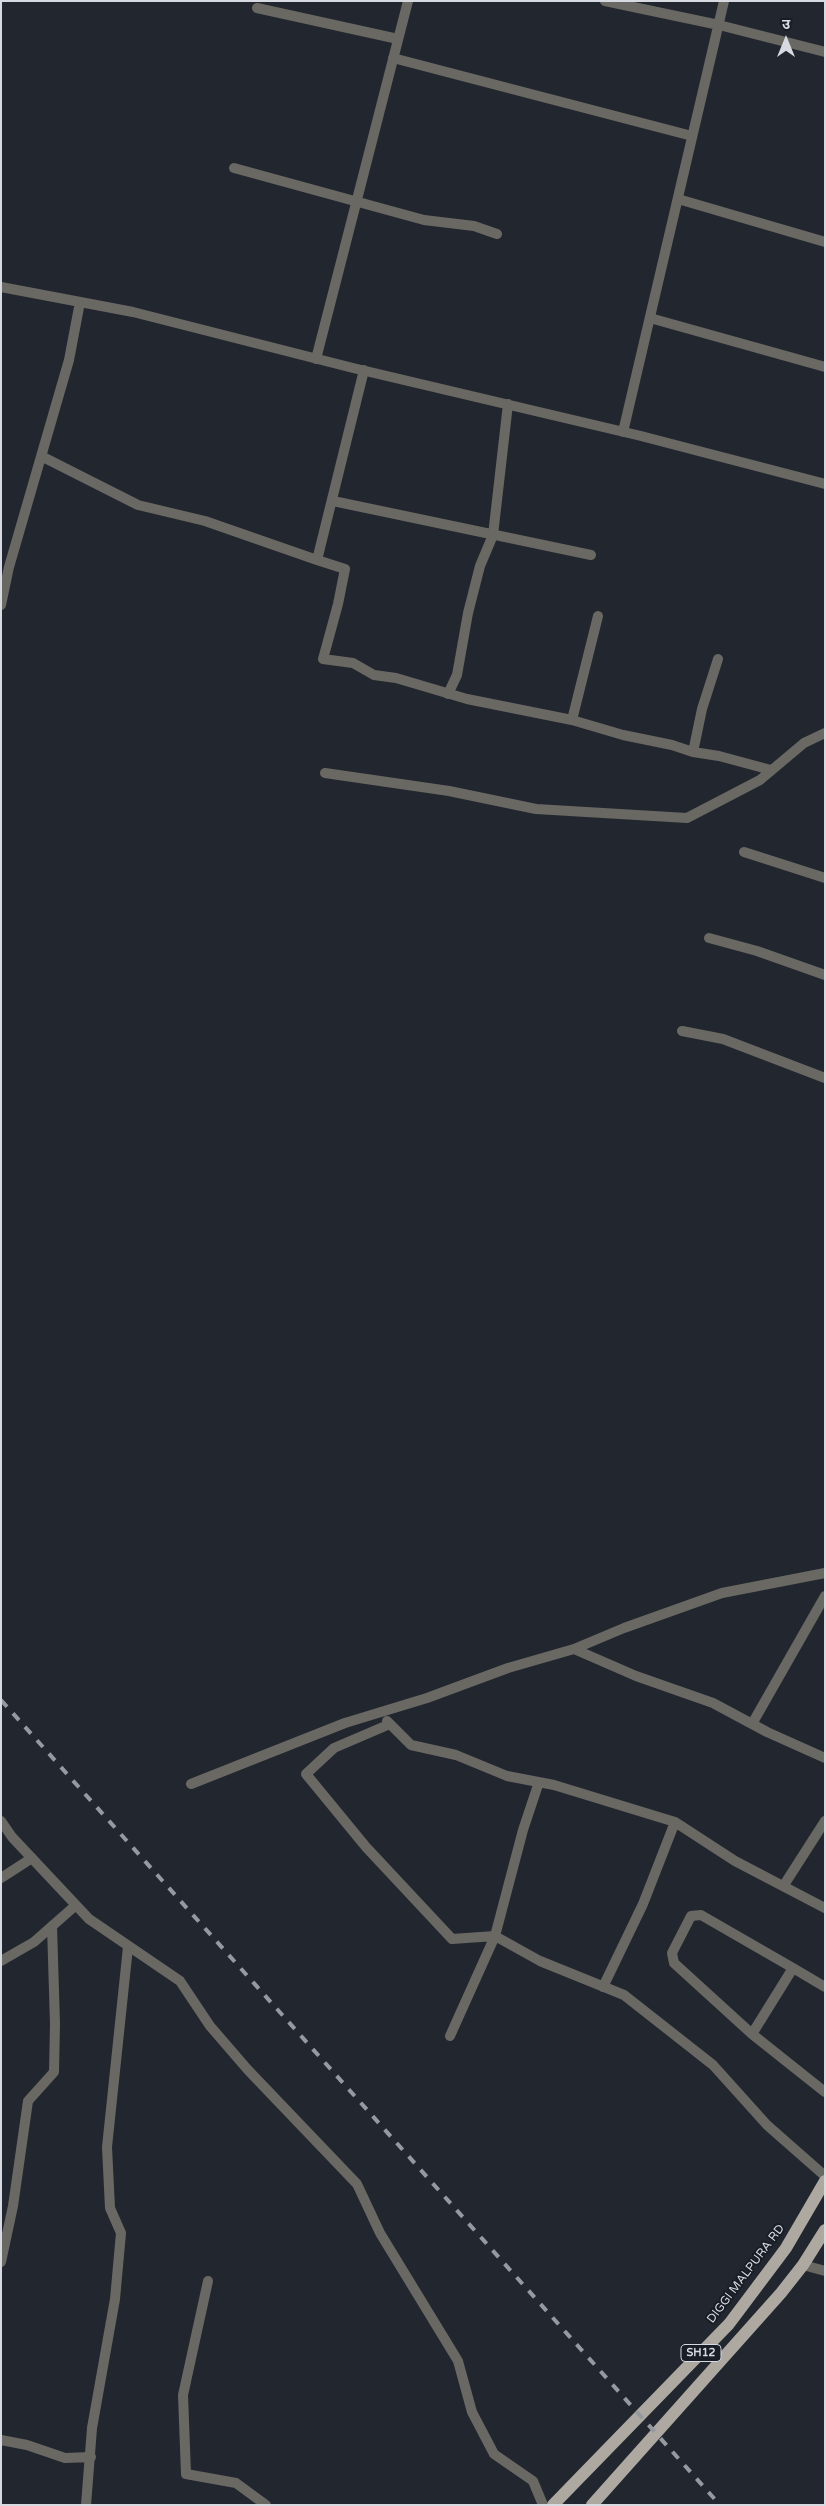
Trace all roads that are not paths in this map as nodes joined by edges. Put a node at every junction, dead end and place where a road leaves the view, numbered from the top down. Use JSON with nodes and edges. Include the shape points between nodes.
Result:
{"nodes":[{"id":1,"x":408,"y":1,"type":"edge"},
{"id":2,"x":605,"y":1,"type":"edge"},
{"id":3,"x":724,"y":1,"type":"edge"},
{"id":4,"x":257,"y":8,"type":"dead end"},
{"id":5,"x":719,"y":25,"type":"junction"},
{"id":6,"x":398,"y":39,"type":"junction"},
{"id":7,"x":825,"y":52,"type":"edge"},
{"id":8,"x":393,"y":58,"type":"junction"},
{"id":9,"x":692,"y":136,"type":"junction"},
{"id":10,"x":234,"y":168,"type":"dead end"},
{"id":11,"x":678,"y":200,"type":"junction"},
{"id":12,"x":356,"y":203,"type":"junction"},
{"id":13,"x":497,"y":234,"type":"dead end"},
{"id":14,"x":825,"y":242,"type":"edge"},
{"id":15,"x":1,"y":287,"type":"edge"},
{"id":16,"x":80,"y":302,"type":"junction"},
{"id":17,"x":650,"y":318,"type":"junction"},
{"id":18,"x":316,"y":358,"type":"junction"},
{"id":19,"x":825,"y":367,"type":"edge"},
{"id":20,"x":364,"y":370,"type":"junction"},
{"id":21,"x":508,"y":404,"type":"junction"},
{"id":22,"x":623,"y":432,"type":"junction"},
{"id":23,"x":43,"y":457,"type":"junction"},
{"id":24,"x":825,"y":484,"type":"edge"},
{"id":25,"x":333,"y":501,"type":"junction"},
{"id":26,"x":494,"y":535,"type":"junction"},
{"id":27,"x":591,"y":555,"type":"dead end"},
{"id":28,"x":317,"y":560,"type":"junction"},
{"id":29,"x":1,"y":605,"type":"edge"},
{"id":30,"x":598,"y":616,"type":"dead end"},
{"id":31,"x":718,"y":659,"type":"dead end"},
{"id":32,"x":448,"y":694,"type":"junction"},
{"id":33,"x":572,"y":720,"type":"junction"},
{"id":34,"x":825,"y":733,"type":"edge"},
{"id":35,"x":694,"y":752,"type":"junction"},
{"id":36,"x":772,"y":770,"type":"junction"},
{"id":37,"x":325,"y":773,"type":"dead end"},
{"id":38,"x":744,"y":852,"type":"dead end"},
{"id":39,"x":825,"y":878,"type":"edge"},
{"id":40,"x":709,"y":938,"type":"dead end"},
{"id":41,"x":825,"y":975,"type":"edge"},
{"id":42,"x":682,"y":1031,"type":"dead end"},
{"id":43,"x":825,"y":1078,"type":"edge"},
{"id":44,"x":825,"y":1573,"type":"edge"},
{"id":45,"x":825,"y":1596,"type":"edge"},
{"id":46,"x":574,"y":1649,"type":"junction"},
{"id":47,"x":379,"y":1713,"type":"junction"},
{"id":48,"x":390,"y":1724,"type":"junction"},
{"id":49,"x":752,"y":1724,"type":"junction"},
{"id":50,"x":825,"y":1758,"type":"edge"},
{"id":51,"x":539,"y":1782,"type":"junction"},
{"id":52,"x":191,"y":1784,"type":"dead end"},
{"id":53,"x":1,"y":1821,"type":"edge"},
{"id":54,"x":825,"y":1821,"type":"edge"},
{"id":55,"x":675,"y":1822,"type":"junction"},
{"id":56,"x":32,"y":1858,"type":"junction"},
{"id":57,"x":1,"y":1878,"type":"edge"},
{"id":58,"x":784,"y":1886,"type":"junction"},
{"id":59,"x":76,"y":1905,"type":"junction"},
{"id":60,"x":825,"y":1908,"type":"edge"},
{"id":61,"x":52,"y":1926,"type":"junction"},
{"id":62,"x":495,"y":1936,"type":"junction"},
{"id":63,"x":128,"y":1947,"type":"junction"},
{"id":64,"x":1,"y":1960,"type":"edge"},
{"id":65,"x":793,"y":1968,"type":"junction"},
{"id":66,"x":603,"y":1987,"type":"junction"},
{"id":67,"x":825,"y":1987,"type":"edge"},
{"id":68,"x":752,"y":2034,"type":"junction"},
{"id":69,"x":450,"y":2036,"type":"dead end"},
{"id":70,"x":825,"y":2092,"type":"edge"},
{"id":71,"x":825,"y":2176,"type":"edge"},
{"id":72,"x":825,"y":2181,"type":"edge"},
{"id":73,"x":825,"y":2230,"type":"edge"},
{"id":74,"x":1,"y":2262,"type":"edge"},
{"id":75,"x":803,"y":2265,"type":"junction"},
{"id":76,"x":825,"y":2271,"type":"edge"},
{"id":77,"x":762,"y":2279,"type":"junction"},
{"id":78,"x":208,"y":2281,"type":"dead end"},
{"id":79,"x":781,"y":2293,"type":"junction"},
{"id":80,"x":1,"y":2440,"type":"edge"},
{"id":81,"x":91,"y":2458,"type":"junction"},
{"id":82,"x":86,"y":2505,"type":"edge"},
{"id":83,"x":266,"y":2505,"type":"edge"},
{"id":84,"x":543,"y":2505,"type":"edge"},
{"id":85,"x":553,"y":2505,"type":"edge"},
{"id":86,"x":592,"y":2505,"type":"edge"}],
"edges":[{"from":1,"to":6,"type":"street"},
{"from":2,"to":5,"type":"street"},
{"from":3,"to":5,"type":"street"},
{"from":4,"to":6,"type":"street"},
{"from":5,"to":7,"type":"street"},
{"from":5,"to":9,"type":"street"},
{"from":6,"to":8,"type":"street"},
{"from":8,"to":9,"type":"street"},
{"from":8,"to":12,"type":"street"},
{"from":9,"to":11,"type":"street"},
{"from":10,"to":12,"type":"street"},
{"from":11,"to":14,"type":"street"},
{"from":11,"to":17,"type":"street"},
{"from":12,"to":13,"type":"street","via":[[424,220],[474,226]]},
{"from":12,"to":18,"type":"street"},
{"from":15,"to":16,"type":"street"},
{"from":16,"to":18,"type":"street"},
{"from":16,"to":23,"type":"street","via":[[69,360]]},
{"from":17,"to":19,"type":"street"},
{"from":17,"to":22,"type":"street"},
{"from":18,"to":20,"type":"street"},
{"from":20,"to":21,"type":"street"},
{"from":20,"to":25,"type":"street"},
{"from":21,"to":22,"type":"street"},
{"from":21,"to":26,"type":"street"},
{"from":22,"to":24,"type":"street"},
{"from":23,"to":28,"type":"street","via":[[138,505],[205,521]]},
{"from":23,"to":29,"type":"street","via":[[9,567]]},
{"from":25,"to":26,"type":"street"},
{"from":25,"to":28,"type":"street"},
{"from":26,"to":27,"type":"street"},
{"from":26,"to":32,"type":"street","via":[[480,566],[457,675]]},
{"from":28,"to":32,"type":"street","via":[[345,569],[323,659],[353,663],[374,675],[396,678]]},
{"from":30,"to":33,"type":"street"},
{"from":31,"to":35,"type":"street","via":[[702,709]]},
{"from":32,"to":33,"type":"street"},
{"from":33,"to":35,"type":"street"},
{"from":34,"to":36,"type":"street","via":[[804,743]]},
{"from":35,"to":36,"type":"street"},
{"from":36,"to":37,"type":"street","via":[[760,780],[687,818],[536,809],[449,791]]},
{"from":38,"to":39,"type":"street"},
{"from":40,"to":41,"type":"street"},
{"from":42,"to":43,"type":"street","via":[[723,1039]]},
{"from":44,"to":46,"type":"street","via":[[722,1593]]},
{"from":45,"to":49,"type":"street"},
{"from":46,"to":47,"type":"street","via":[[508,1668]]},
{"from":46,"to":49,"type":"street","via":[[636,1676],[712,1702]]},
{"from":47,"to":48,"type":"street"},
{"from":47,"to":52,"type":"street","via":[[345,1723]]},
{"from":48,"to":51,"type":"street","via":[[411,1745],[456,1755],[507,1776]]},
{"from":48,"to":62,"type":"street","via":[[334,1748],[306,1774],[366,1848],[452,1939]]},
{"from":49,"to":50,"type":"street"},
{"from":51,"to":55,"type":"street"},
{"from":51,"to":62,"type":"street"},
{"from":53,"to":56,"type":"street"},
{"from":54,"to":58,"type":"street"},
{"from":55,"to":58,"type":"street","via":[[735,1861]]},
{"from":55,"to":66,"type":"street","via":[[643,1904]]},
{"from":56,"to":57,"type":"street"},
{"from":56,"to":59,"type":"street"},
{"from":58,"to":60,"type":"street"},
{"from":59,"to":61,"type":"street"},
{"from":59,"to":63,"type":"street","via":[[89,1919]]},
{"from":61,"to":64,"type":"street","via":[[34,1942]]},
{"from":61,"to":74,"type":"street","via":[[54,2072],[28,2101],[13,2206]]},
{"from":62,"to":66,"type":"street"},
{"from":62,"to":69,"type":"street"},
{"from":63,"to":81,"type":"street","via":[[107,2147],[110,2208],[121,2233],[115,2299],[94,2419]]},
{"from":63,"to":84,"type":"street","via":[[180,1981],[210,2026],[357,2184],[380,2233],[458,2360],[472,2412],[494,2454],[533,2481]]},
{"from":65,"to":67,"type":"street"},
{"from":65,"to":68,"type":"street"},
{"from":65,"to":68,"type":"street","via":[[701,1915],[691,1916],[672,1953],[674,1963]]},
{"from":66,"to":71,"type":"street","via":[[624,1995],[712,2066],[766,2125]]},
{"from":68,"to":70,"type":"street"},
{"from":72,"to":77,"type":"main road","name":"DIGGI MALPURA RD","number":"SH12","via":[[786,2248]]},
{"from":73,"to":75,"type":"main road","number":"SH12"},
{"from":75,"to":76,"type":"street"},
{"from":75,"to":79,"type":"main road","number":"SH12"},
{"from":77,"to":79,"type":"main road"},
{"from":77,"to":85,"type":"main road","name":"DIGGI MALPURA RD","number":"SH12","via":[[729,2324]]},
{"from":78,"to":83,"type":"street","via":[[183,2395],[186,2474],[236,2483]]},
{"from":79,"to":86,"type":"main road","number":"SH12"},
{"from":80,"to":81,"type":"street","via":[[65,2458]]},
{"from":81,"to":82,"type":"street"}]}
